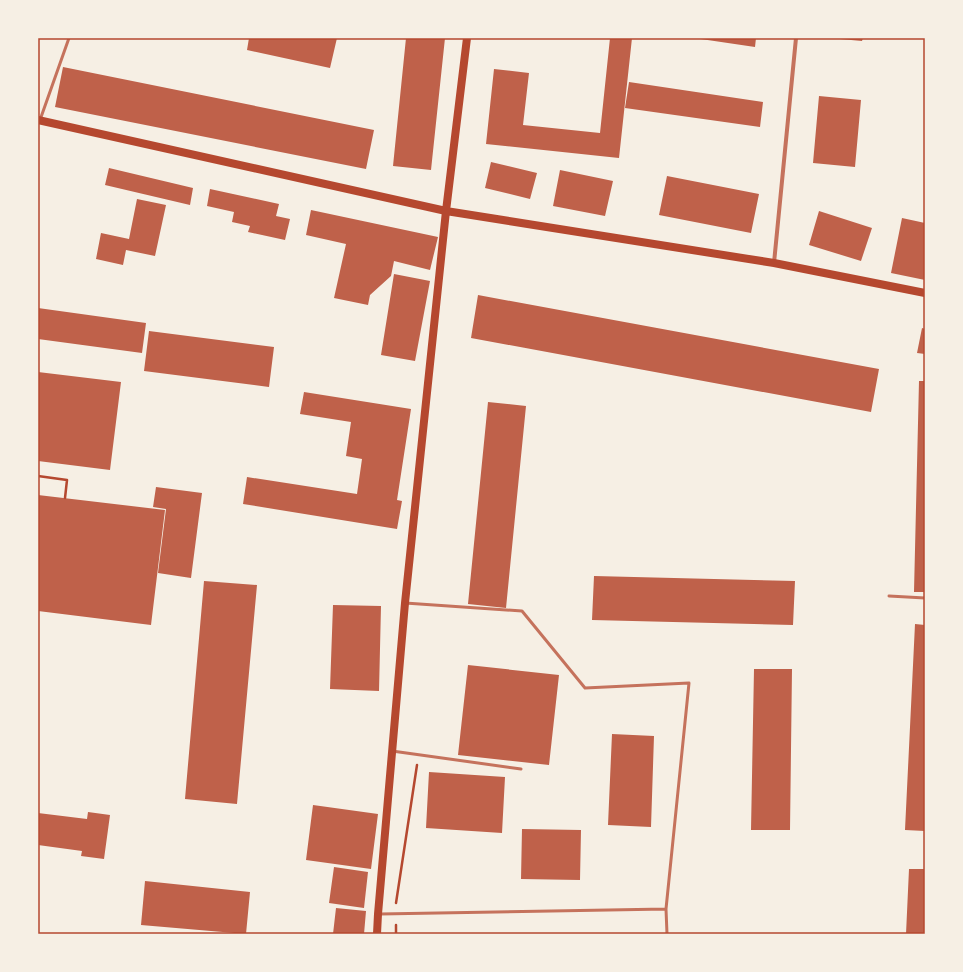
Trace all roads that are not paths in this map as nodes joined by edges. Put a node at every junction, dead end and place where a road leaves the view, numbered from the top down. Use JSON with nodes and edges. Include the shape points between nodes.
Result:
{"nodes":[{"id":1,"x":69,"y":38,"type":"edge"},
{"id":2,"x":467,"y":38,"type":"edge"},
{"id":3,"x":796,"y":38,"type":"edge"},
{"id":4,"x":39,"y":120,"type":"edge"},
{"id":5,"x":446,"y":211,"type":"junction"},
{"id":6,"x":774,"y":263,"type":"junction"},
{"id":7,"x":925,"y":293,"type":"edge"},
{"id":8,"x":889,"y":596,"type":"dead end"},
{"id":9,"x":925,"y":598,"type":"edge"},
{"id":10,"x":405,"y":603,"type":"junction"},
{"id":11,"x":392,"y":751,"type":"junction"},
{"id":12,"x":521,"y":769,"type":"dead end"},
{"id":13,"x":666,"y":909,"type":"junction"},
{"id":14,"x":378,"y":914,"type":"junction"},
{"id":15,"x":377,"y":934,"type":"edge"},
{"id":16,"x":668,"y":934,"type":"edge"}],
"edges":[{"from":1,"to":4,"type":"lane"},
{"from":2,"to":5,"type":"main road"},
{"from":3,"to":6,"type":"street"},
{"from":4,"to":5,"type":"main road"},
{"from":5,"to":6,"type":"main road"},
{"from":5,"to":10,"type":"main road"},
{"from":6,"to":7,"type":"main road"},
{"from":8,"to":9,"type":"lane"},
{"from":10,"to":11,"type":"main road"},
{"from":10,"to":13,"type":"lane","via":[[522,612],[585,688],[689,684]]},
{"from":11,"to":12,"type":"lane"},
{"from":11,"to":14,"type":"main road"},
{"from":13,"to":14,"type":"lane"},
{"from":13,"to":16,"type":"lane"},
{"from":14,"to":15,"type":"main road"}]}
